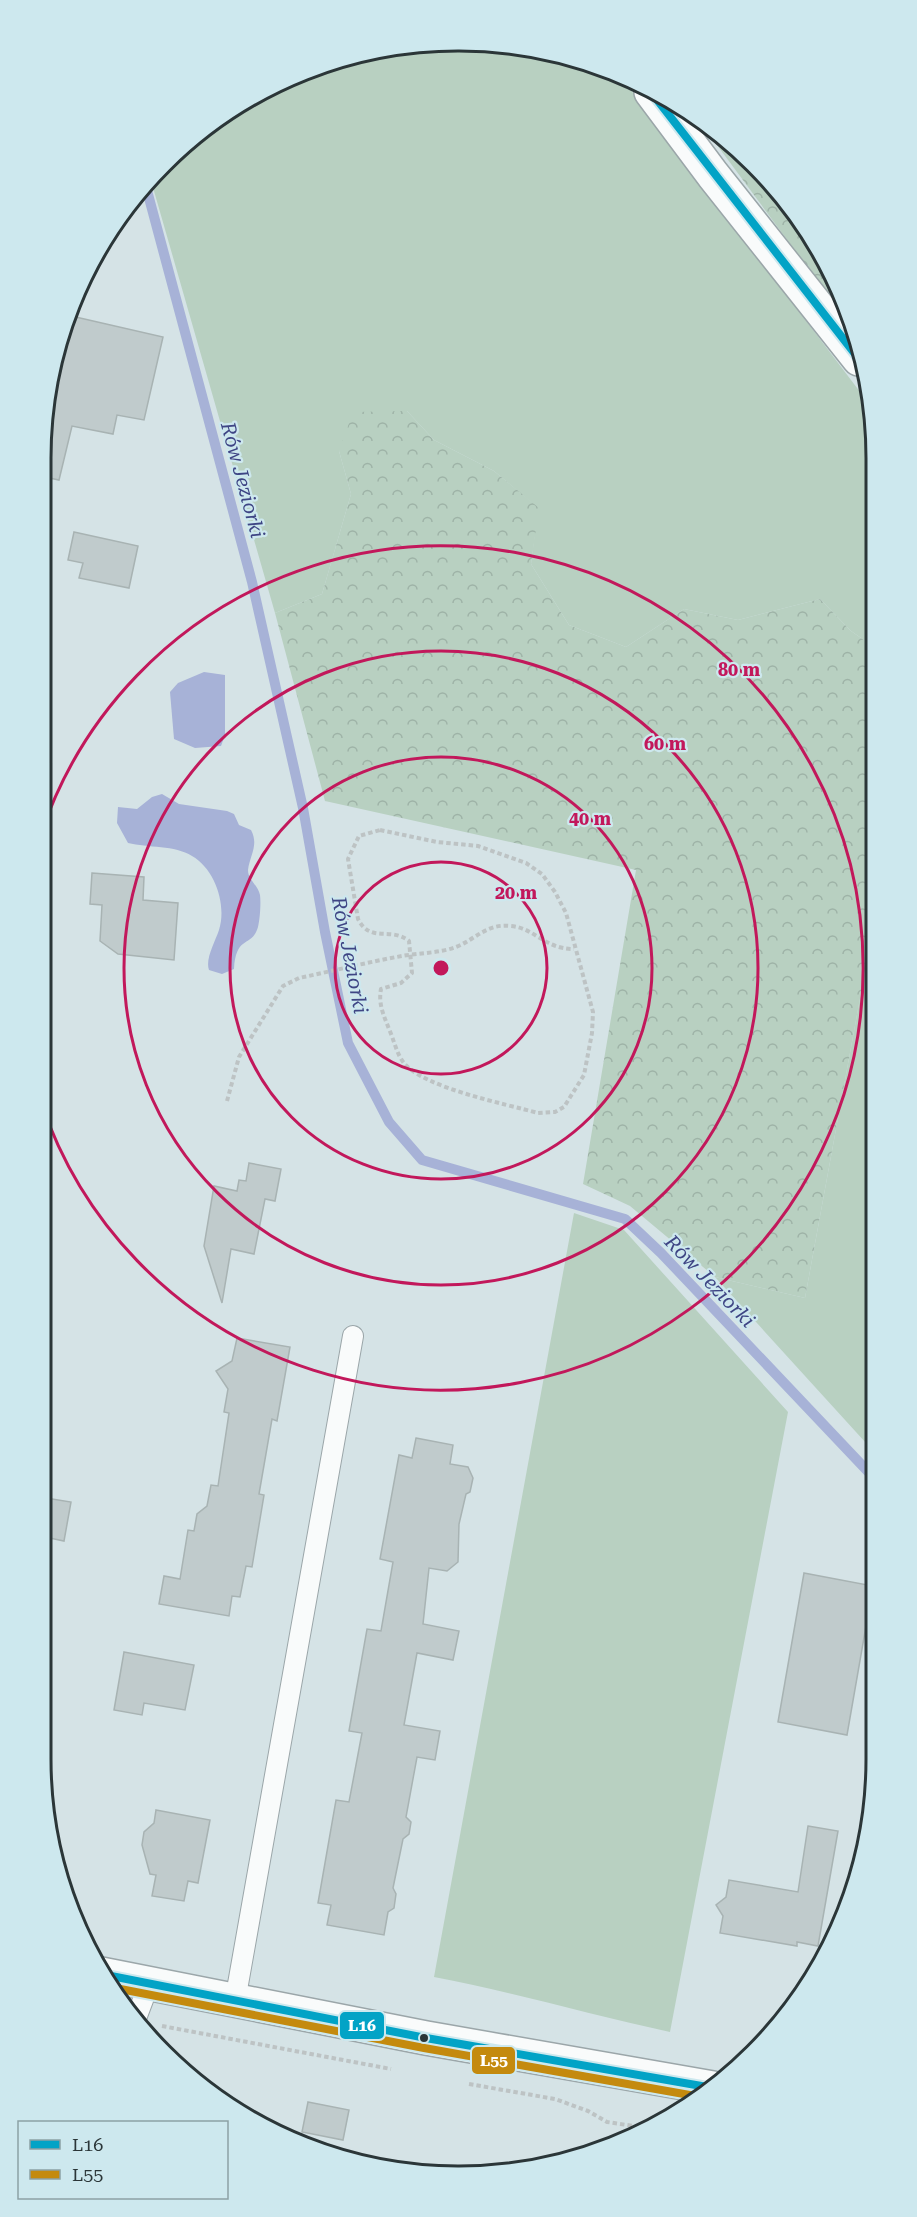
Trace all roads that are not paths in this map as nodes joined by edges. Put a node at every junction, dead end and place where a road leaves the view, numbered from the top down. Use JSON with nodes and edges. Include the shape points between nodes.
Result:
{"nodes":[{"id":1,"x":661,"y":105,"type":"edge"},
{"id":2,"x":850,"y":347,"type":"edge"},
{"id":3,"x":353,"y":1336,"type":"dead end"},
{"id":4,"x":115,"y":1977,"type":"edge"},
{"id":5,"x":149,"y":1984,"type":"junction"},
{"id":6,"x":235,"y":2001,"type":"junction"},
{"id":7,"x":139,"y":2011,"type":"edge"},
{"id":8,"x":701,"y":2086,"type":"edge"}],
"edges":[{"from":1,"to":2,"type":"main road"},
{"from":3,"to":6,"type":"lane"},
{"from":4,"to":5,"type":"main road"},
{"from":5,"to":6,"type":"main road"},
{"from":5,"to":7,"type":"lane"},
{"from":6,"to":8,"type":"main road"}]}
